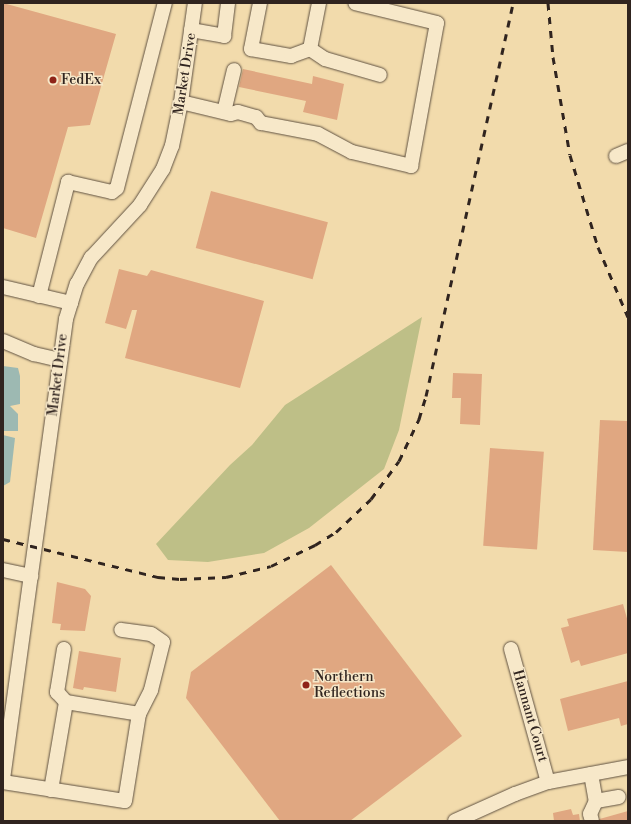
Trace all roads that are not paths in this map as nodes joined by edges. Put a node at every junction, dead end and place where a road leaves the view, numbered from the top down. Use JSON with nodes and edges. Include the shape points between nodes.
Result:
{"nodes":[{"id":1,"x":165,"y":3,"type":"edge"},
{"id":2,"x":195,"y":3,"type":"edge"},
{"id":3,"x":228,"y":3,"type":"edge"},
{"id":4,"x":260,"y":3,"type":"edge"},
{"id":5,"x":319,"y":3,"type":"edge"},
{"id":6,"x":354,"y":3,"type":"edge"},
{"id":7,"x":191,"y":30,"type":"junction"},
{"id":8,"x":310,"y":49,"type":"junction"},
{"id":9,"x":234,"y":70,"type":"dead end"},
{"id":10,"x":380,"y":75,"type":"dead end"},
{"id":11,"x":181,"y":102,"type":"junction"},
{"id":12,"x":228,"y":113,"type":"junction"},
{"id":13,"x":3,"y":287,"type":"edge"},
{"id":14,"x":39,"y":296,"type":"junction"},
{"id":15,"x":71,"y":303,"type":"junction"},
{"id":16,"x":3,"y":341,"type":"edge"},
{"id":17,"x":60,"y":360,"type":"junction"},
{"id":18,"x":3,"y":570,"type":"edge"},
{"id":19,"x":31,"y":576,"type":"junction"},
{"id":20,"x":121,"y":630,"type":"dead end"},
{"id":21,"x":64,"y":649,"type":"dead end"},
{"id":22,"x":511,"y":649,"type":"dead end"},
{"id":23,"x":66,"y":702,"type":"junction"},
{"id":24,"x":140,"y":714,"type":"junction"},
{"id":25,"x":7,"y":722,"type":"edge"},
{"id":26,"x":628,"y":768,"type":"edge"},
{"id":27,"x":591,"y":774,"type":"junction"},
{"id":28,"x":3,"y":779,"type":"edge"},
{"id":29,"x":3,"y":782,"type":"edge"},
{"id":30,"x":548,"y":782,"type":"junction"},
{"id":31,"x":51,"y":790,"type":"junction"},
{"id":32,"x":619,"y":797,"type":"dead end"},
{"id":33,"x":596,"y":801,"type":"junction"},
{"id":34,"x":455,"y":821,"type":"edge"},
{"id":35,"x":592,"y":821,"type":"edge"}],
"edges":[{"from":1,"to":14,"type":"street","via":[[118,188],[112,192],[68,182]]},
{"from":2,"to":7,"type":"street","name":"Market Drive"},
{"from":3,"to":7,"type":"street","via":[[224,36]]},
{"from":4,"to":8,"type":"street","via":[[251,49],[291,56]]},
{"from":5,"to":8,"type":"street"},
{"from":6,"to":12,"type":"street","via":[[437,23],[411,166],[352,152],[318,134],[262,123],[250,115],[238,112]]},
{"from":7,"to":11,"type":"street","name":"Market Drive"},
{"from":8,"to":10,"type":"street","via":[[325,59]]},
{"from":9,"to":12,"type":"street"},
{"from":11,"to":12,"type":"street"},
{"from":11,"to":15,"type":"street","name":"Market Drive","via":[[172,146],[156,184],[91,258],[77,284]]},
{"from":13,"to":14,"type":"street"},
{"from":14,"to":15,"type":"street"},
{"from":15,"to":17,"type":"street","name":"Market Drive"},
{"from":16,"to":17,"type":"street","via":[[34,354]]},
{"from":17,"to":19,"type":"street","name":"Market Drive"},
{"from":18,"to":19,"type":"street"},
{"from":19,"to":25,"type":"street","name":"Market Drive"},
{"from":20,"to":24,"type":"street","via":[[151,634],[163,642],[151,690]]},
{"from":21,"to":23,"type":"street","via":[[57,692]]},
{"from":22,"to":30,"type":"street","name":"Hannant Court"},
{"from":23,"to":24,"type":"street"},
{"from":23,"to":31,"type":"street"},
{"from":24,"to":31,"type":"street","via":[[125,801]]},
{"from":25,"to":28,"type":"street","name":"Market Drive"},
{"from":26,"to":27,"type":"street"},
{"from":27,"to":30,"type":"street"},
{"from":27,"to":33,"type":"street"},
{"from":29,"to":31,"type":"street"},
{"from":30,"to":34,"type":"street"},
{"from":32,"to":33,"type":"street"},
{"from":33,"to":35,"type":"street","via":[[590,814]]}]}
